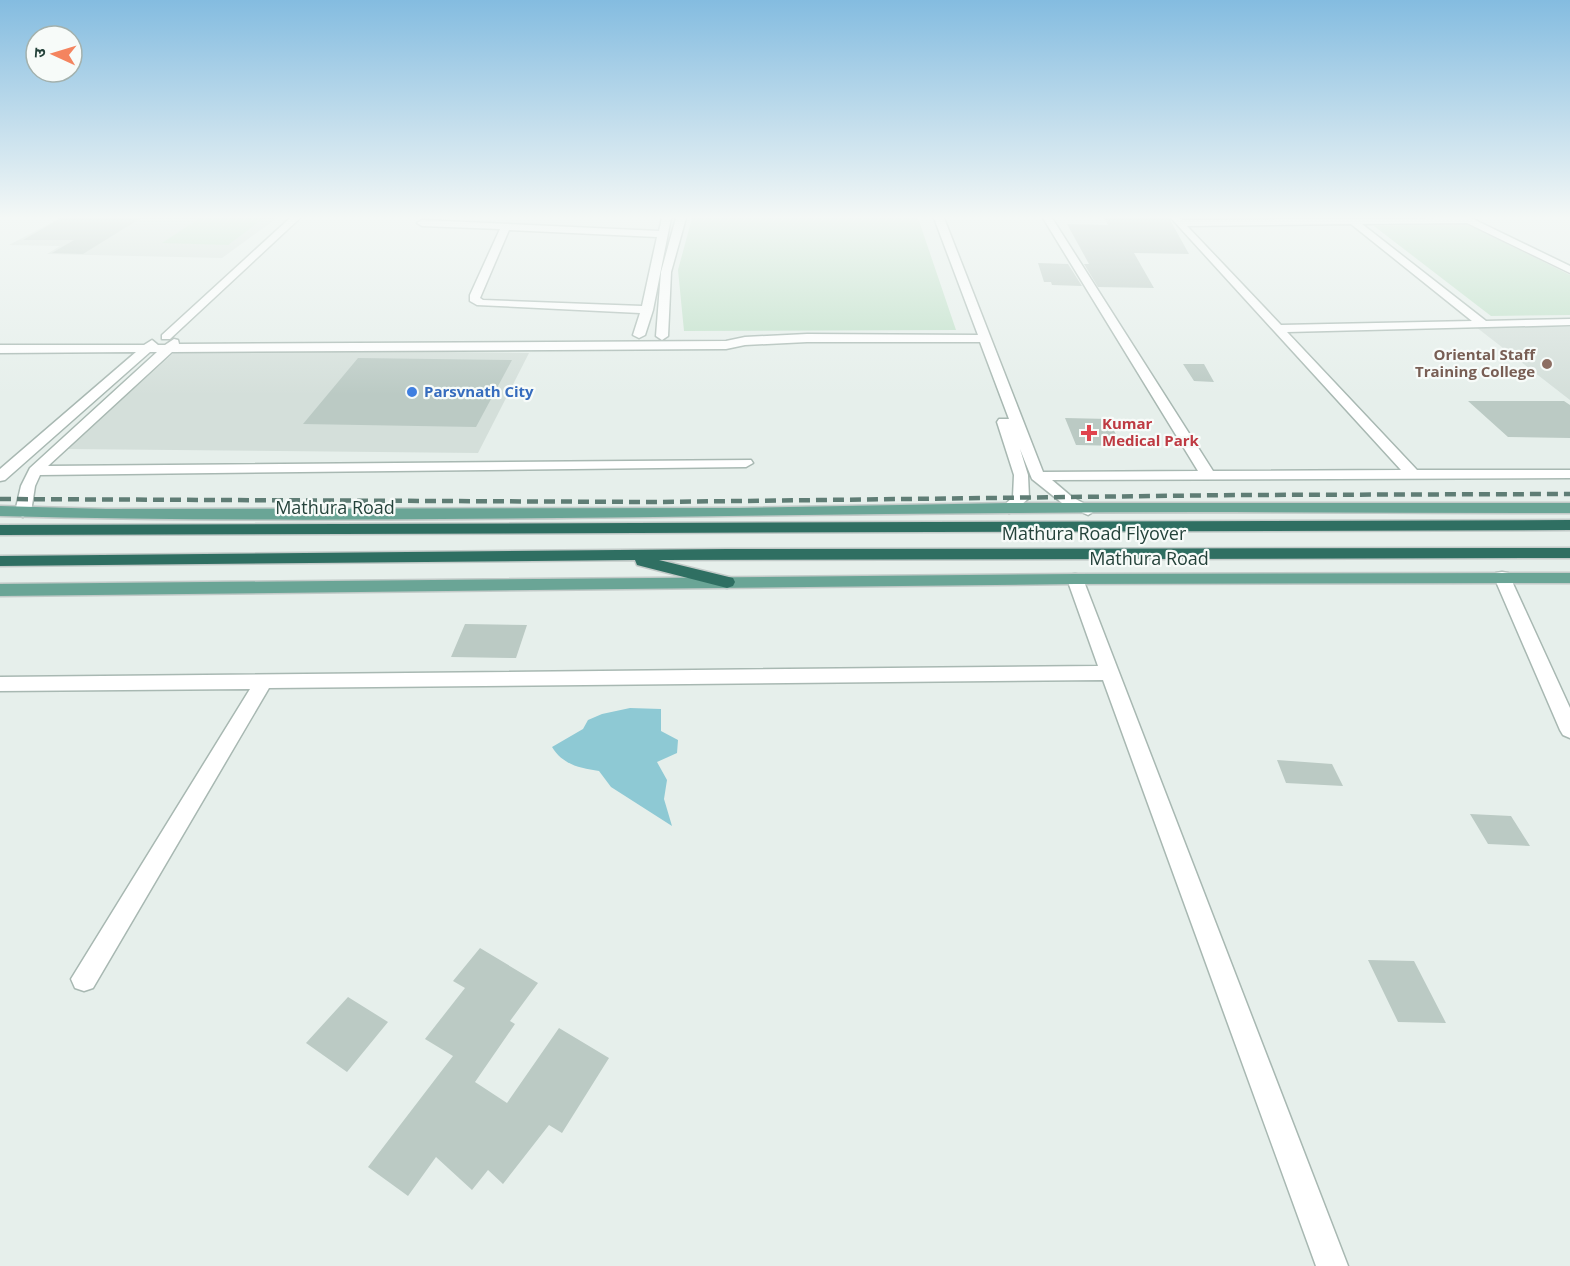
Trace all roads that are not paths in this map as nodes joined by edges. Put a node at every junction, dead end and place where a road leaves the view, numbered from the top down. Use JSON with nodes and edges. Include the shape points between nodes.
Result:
{"nodes":[{"id":1,"x":233,"y":277,"type":"edge"},
{"id":2,"x":483,"y":277,"type":"edge"},
{"id":3,"x":653,"y":277,"type":"edge"},
{"id":4,"x":666,"y":277,"type":"edge"},
{"id":5,"x":955,"y":277,"type":"edge"},
{"id":6,"x":960,"y":277,"type":"edge"},
{"id":7,"x":1084,"y":277,"type":"edge"},
{"id":8,"x":1229,"y":277,"type":"edge"},
{"id":9,"x":1424,"y":277,"type":"edge"},
{"id":10,"x":647,"y":310,"type":"junction"},
{"id":11,"x":1570,"y":322,"type":"edge"},
{"id":12,"x":1483,"y":324,"type":"junction"},
{"id":13,"x":1278,"y":329,"type":"junction"},
{"id":14,"x":639,"y":335,"type":"junction"},
{"id":15,"x":662,"y":336,"type":"junction"},
{"id":16,"x":0,"y":338,"type":"edge"},
{"id":17,"x":981,"y":339,"type":"junction"},
{"id":18,"x":165,"y":340,"type":"junction"},
{"id":19,"x":745,"y":341,"type":"junction"},
{"id":20,"x":149,"y":347,"type":"junction"},
{"id":21,"x":0,"y":349,"type":"edge"},
{"id":22,"x":746,"y":464,"type":"dead end"},
{"id":23,"x":35,"y":471,"type":"junction"},
{"id":24,"x":1570,"y":474,"type":"edge"},
{"id":25,"x":1208,"y":475,"type":"junction"},
{"id":26,"x":1413,"y":475,"type":"junction"},
{"id":27,"x":1037,"y":476,"type":"junction"},
{"id":28,"x":0,"y":477,"type":"edge"},
{"id":29,"x":1009,"y":508,"type":"junction"},
{"id":30,"x":1570,"y":508,"type":"edge"},
{"id":31,"x":1089,"y":510,"type":"junction"},
{"id":32,"x":0,"y":511,"type":"edge"},
{"id":33,"x":23,"y":512,"type":"junction"},
{"id":34,"x":739,"y":513,"type":"junction"},
{"id":35,"x":1570,"y":525,"type":"edge"},
{"id":36,"x":670,"y":526,"type":"junction"},
{"id":37,"x":0,"y":530,"type":"edge"},
{"id":38,"x":1570,"y":553,"type":"edge"},
{"id":39,"x":618,"y":555,"type":"junction"},
{"id":40,"x":0,"y":561,"type":"edge"},
{"id":41,"x":1502,"y":578,"type":"junction"},
{"id":42,"x":1570,"y":578,"type":"edge"},
{"id":43,"x":1075,"y":579,"type":"junction"},
{"id":44,"x":728,"y":582,"type":"junction"},
{"id":45,"x":0,"y":590,"type":"edge"},
{"id":46,"x":1110,"y":673,"type":"junction"},
{"id":47,"x":264,"y":681,"type":"junction"},
{"id":48,"x":0,"y":684,"type":"edge"},
{"id":49,"x":1570,"y":730,"type":"edge"},
{"id":50,"x":84,"y":979,"type":"dead end"},
{"id":51,"x":1332,"y":1266,"type":"edge"}],
"edges":[{"from":1,"to":18,"type":"street"},
{"from":2,"to":10,"type":"street","via":[[474,299],[481,303]]},
{"from":3,"to":10,"type":"street"},
{"from":4,"to":15,"type":"street"},
{"from":5,"to":17,"type":"street"},
{"from":6,"to":17,"type":"street"},
{"from":7,"to":25,"type":"street"},
{"from":8,"to":13,"type":"street"},
{"from":9,"to":12,"type":"street"},
{"from":10,"to":14,"type":"street"},
{"from":11,"to":12,"type":"street"},
{"from":12,"to":13,"type":"street"},
{"from":13,"to":26,"type":"street"},
{"from":14,"to":15,"type":"street"},
{"from":14,"to":18,"type":"street","via":[[181,336]]},
{"from":15,"to":19,"type":"street"},
{"from":16,"to":18,"type":"street"},
{"from":17,"to":19,"type":"street","via":[[829,337]]},
{"from":17,"to":27,"type":"street"},
{"from":17,"to":29,"type":"street","via":[[1021,475],[1021,498]]},
{"from":18,"to":19,"type":"street","via":[[726,345]]},
{"from":18,"to":20,"type":"street"},
{"from":18,"to":23,"type":"street"},
{"from":20,"to":21,"type":"street"},
{"from":20,"to":28,"type":"street"},
{"from":22,"to":23,"type":"street"},
{"from":23,"to":33,"type":"street"},
{"from":24,"to":26,"type":"street"},
{"from":25,"to":26,"type":"street"},
{"from":25,"to":27,"type":"street"},
{"from":27,"to":31,"type":"street","via":[[1067,500]]},
{"from":29,"to":31,"type":"main road"},
{"from":29,"to":34,"type":"main road"},
{"from":30,"to":31,"type":"main road"},
{"from":32,"to":33,"type":"main road"},
{"from":33,"to":34,"type":"main road"},
{"from":34,"to":36,"type":"highway"},
{"from":35,"to":36,"type":"highway","name":"Mathura Road Flyover"},
{"from":36,"to":37,"type":"highway","name":"Mathura Road"},
{"from":38,"to":39,"type":"highway","name":"Mathura Road Flyover"},
{"from":39,"to":40,"type":"highway"},
{"from":39,"to":44,"type":"highway"},
{"from":41,"to":42,"type":"main road","name":"Mathura Road"},
{"from":41,"to":43,"type":"main road","name":"Mathura Road"},
{"from":41,"to":49,"type":"street"},
{"from":43,"to":44,"type":"main road","name":"Mathura Road"},
{"from":43,"to":46,"type":"street"},
{"from":44,"to":45,"type":"main road","name":"Mathura Road"},
{"from":46,"to":47,"type":"street"},
{"from":46,"to":51,"type":"street"},
{"from":47,"to":48,"type":"street"},
{"from":47,"to":50,"type":"street"}]}
